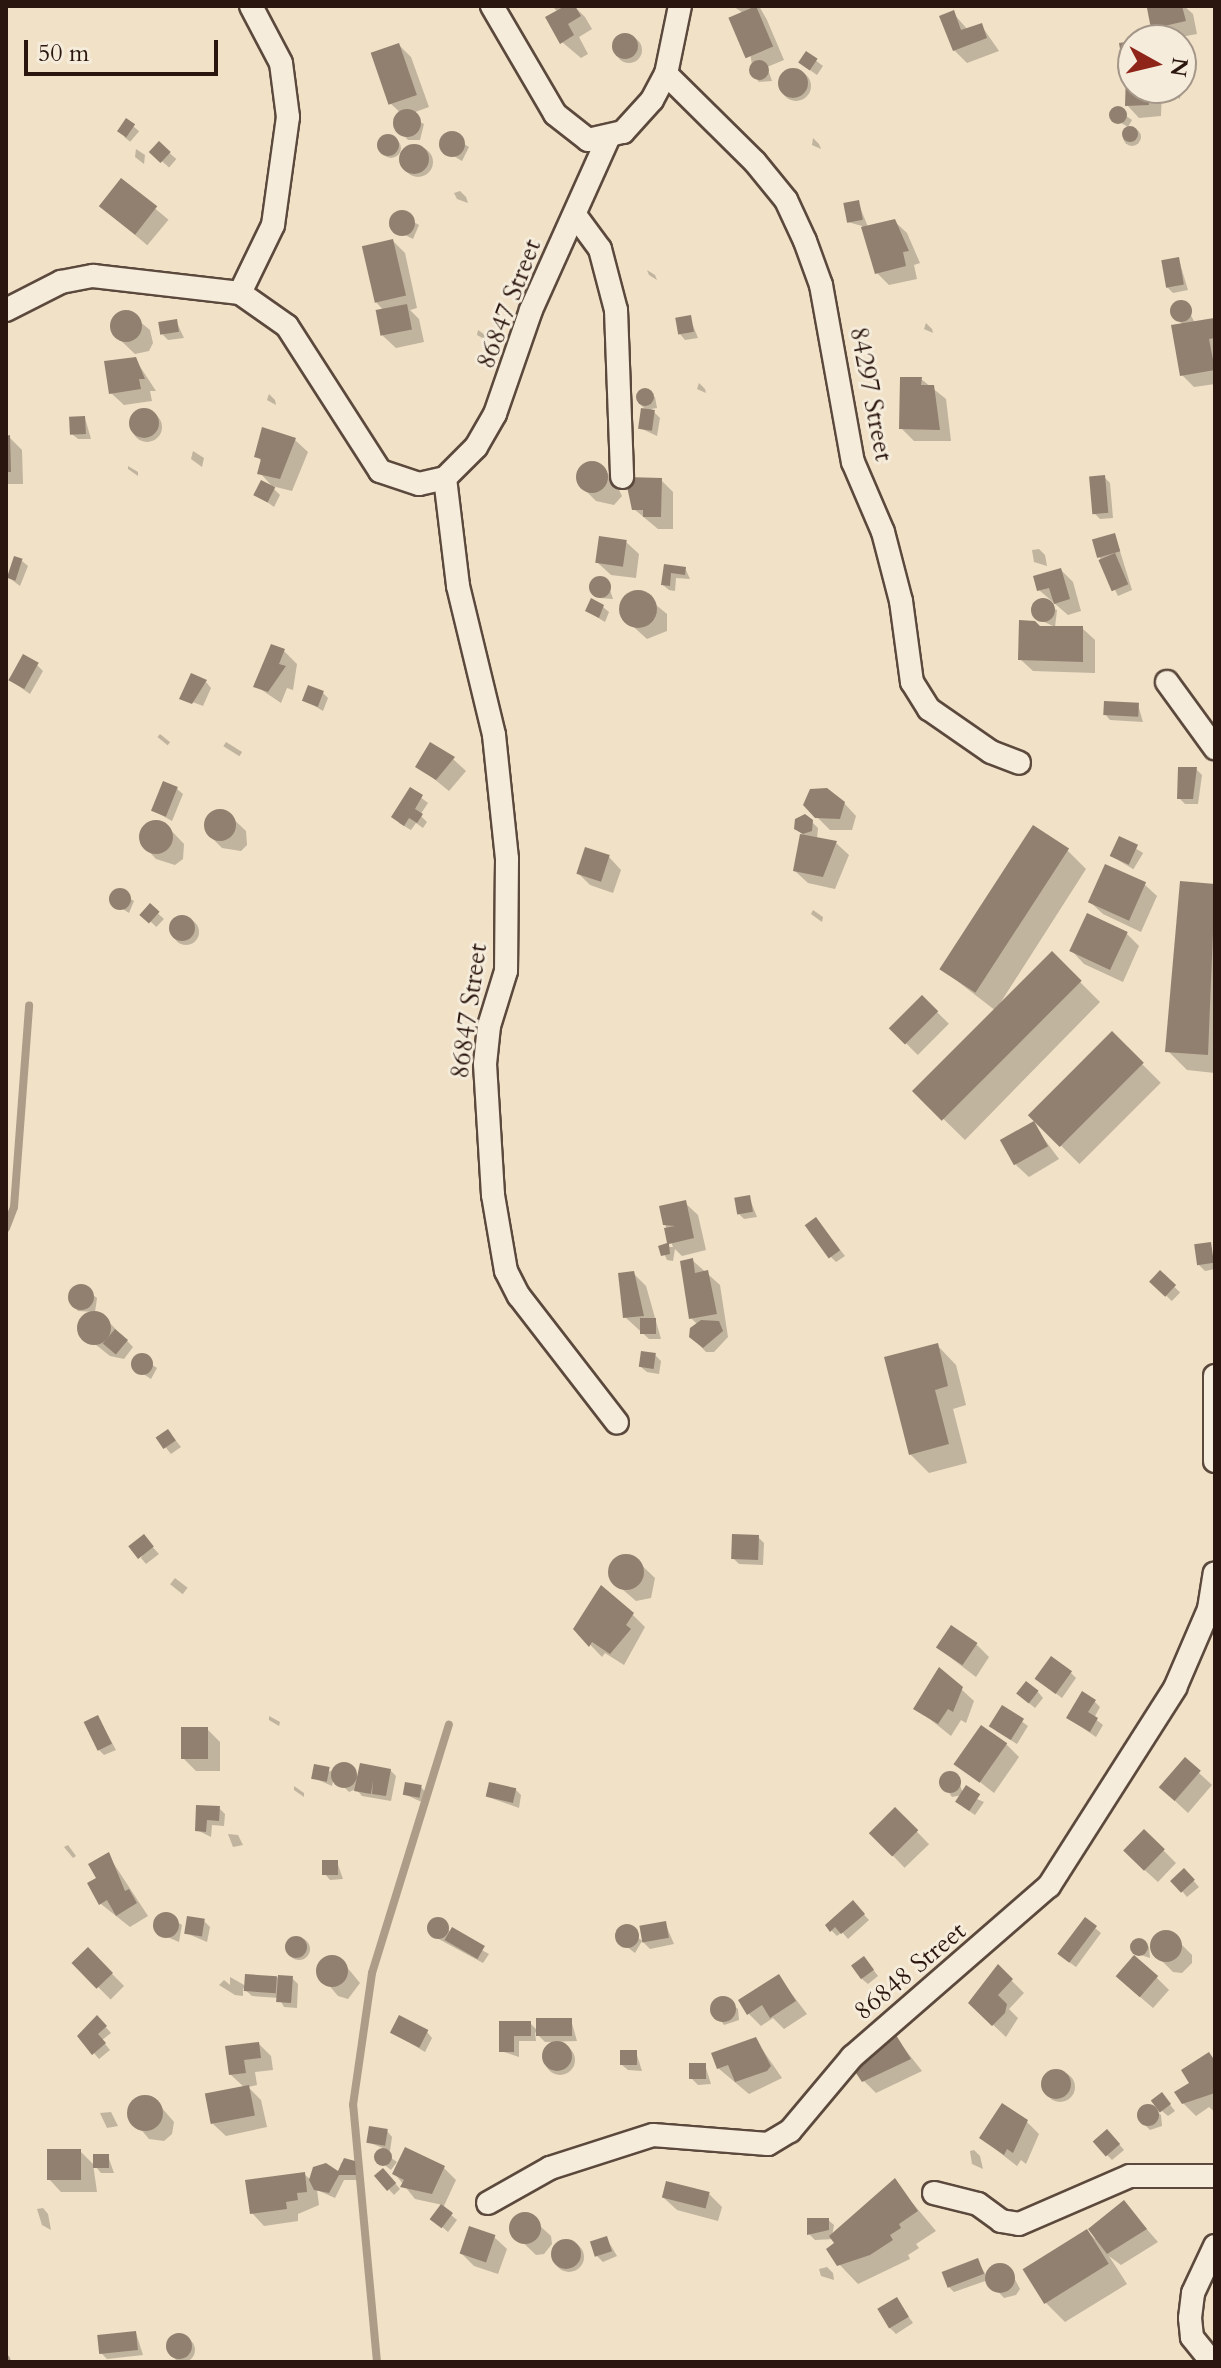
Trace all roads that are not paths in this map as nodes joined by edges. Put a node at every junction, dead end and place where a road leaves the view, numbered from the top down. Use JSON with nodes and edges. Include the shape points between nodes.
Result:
{"nodes":[{"id":1,"x":251,"y":6,"type":"edge"},
{"id":2,"x":492,"y":6,"type":"edge"},
{"id":3,"x":680,"y":6,"type":"edge"},
{"id":4,"x":666,"y":74,"type":"junction"},
{"id":5,"x":608,"y":139,"type":"junction"},
{"id":6,"x":575,"y":215,"type":"junction"},
{"id":7,"x":240,"y":293,"type":"junction"},
{"id":8,"x":6,"y":310,"type":"edge"},
{"id":9,"x":622,"y":477,"type":"dead end"},
{"id":10,"x":445,"y":478,"type":"junction"},
{"id":11,"x":1167,"y":682,"type":"dead end"},
{"id":12,"x":1215,"y":748,"type":"edge"},
{"id":13,"x":1019,"y":763,"type":"dead end"},
{"id":14,"x":1215,"y":1376,"type":"edge"},
{"id":15,"x":617,"y":1423,"type":"dead end"},
{"id":16,"x":1215,"y":1461,"type":"edge"},
{"id":17,"x":1215,"y":1573,"type":"edge"},
{"id":18,"x":1215,"y":2176,"type":"edge"},
{"id":19,"x":934,"y":2193,"type":"dead end"},
{"id":20,"x":488,"y":2203,"type":"dead end"},
{"id":21,"x":1215,"y":2246,"type":"edge"},
{"id":22,"x":1212,"y":2362,"type":"edge"}],
"edges":[{"from":1,"to":7,"type":"street","via":[[281,63],[288,117],[273,225]]},
{"from":2,"to":5,"type":"street","via":[[555,114],[588,140]]},
{"from":3,"to":4,"type":"street"},
{"from":4,"to":5,"type":"street","via":[[637,120]]},
{"from":4,"to":13,"type":"street","name":"84297 Street","via":[[755,162],[786,200],[805,241],[821,285],[853,462],[883,532],[901,601],[912,682],[929,709],[991,752]]},
{"from":5,"to":6,"type":"street","name":"86847 Street"},
{"from":6,"to":9,"type":"street","via":[[600,249],[616,310]]},
{"from":6,"to":10,"type":"street","name":"86847 Street","via":[[531,310],[495,414],[476,447]]},
{"from":7,"to":8,"type":"street","via":[[93,276],[61,282]]},
{"from":7,"to":10,"type":"street","via":[[287,326],[380,471],[419,484]]},
{"from":10,"to":15,"type":"street","name":"86847 Street","via":[[458,586],[494,735],[507,859],[506,971],[489,1026],[485,1064],[493,1195],[504,1259],[519,1296]]},
{"from":11,"to":12,"type":"street"},
{"from":14,"to":16,"type":"street"},
{"from":17,"to":20,"type":"street","name":"86848 Street","via":[[1209,1609],[1175,1688],[1049,1886],[852,2057],[790,2131],[768,2144],[653,2135],[550,2168]]},
{"from":18,"to":19,"type":"street","via":[[1130,2176],[1019,2224],[1001,2221],[978,2204]]},
{"from":21,"to":22,"type":"street","via":[[1193,2293],[1190,2318],[1192,2337]]}]}
